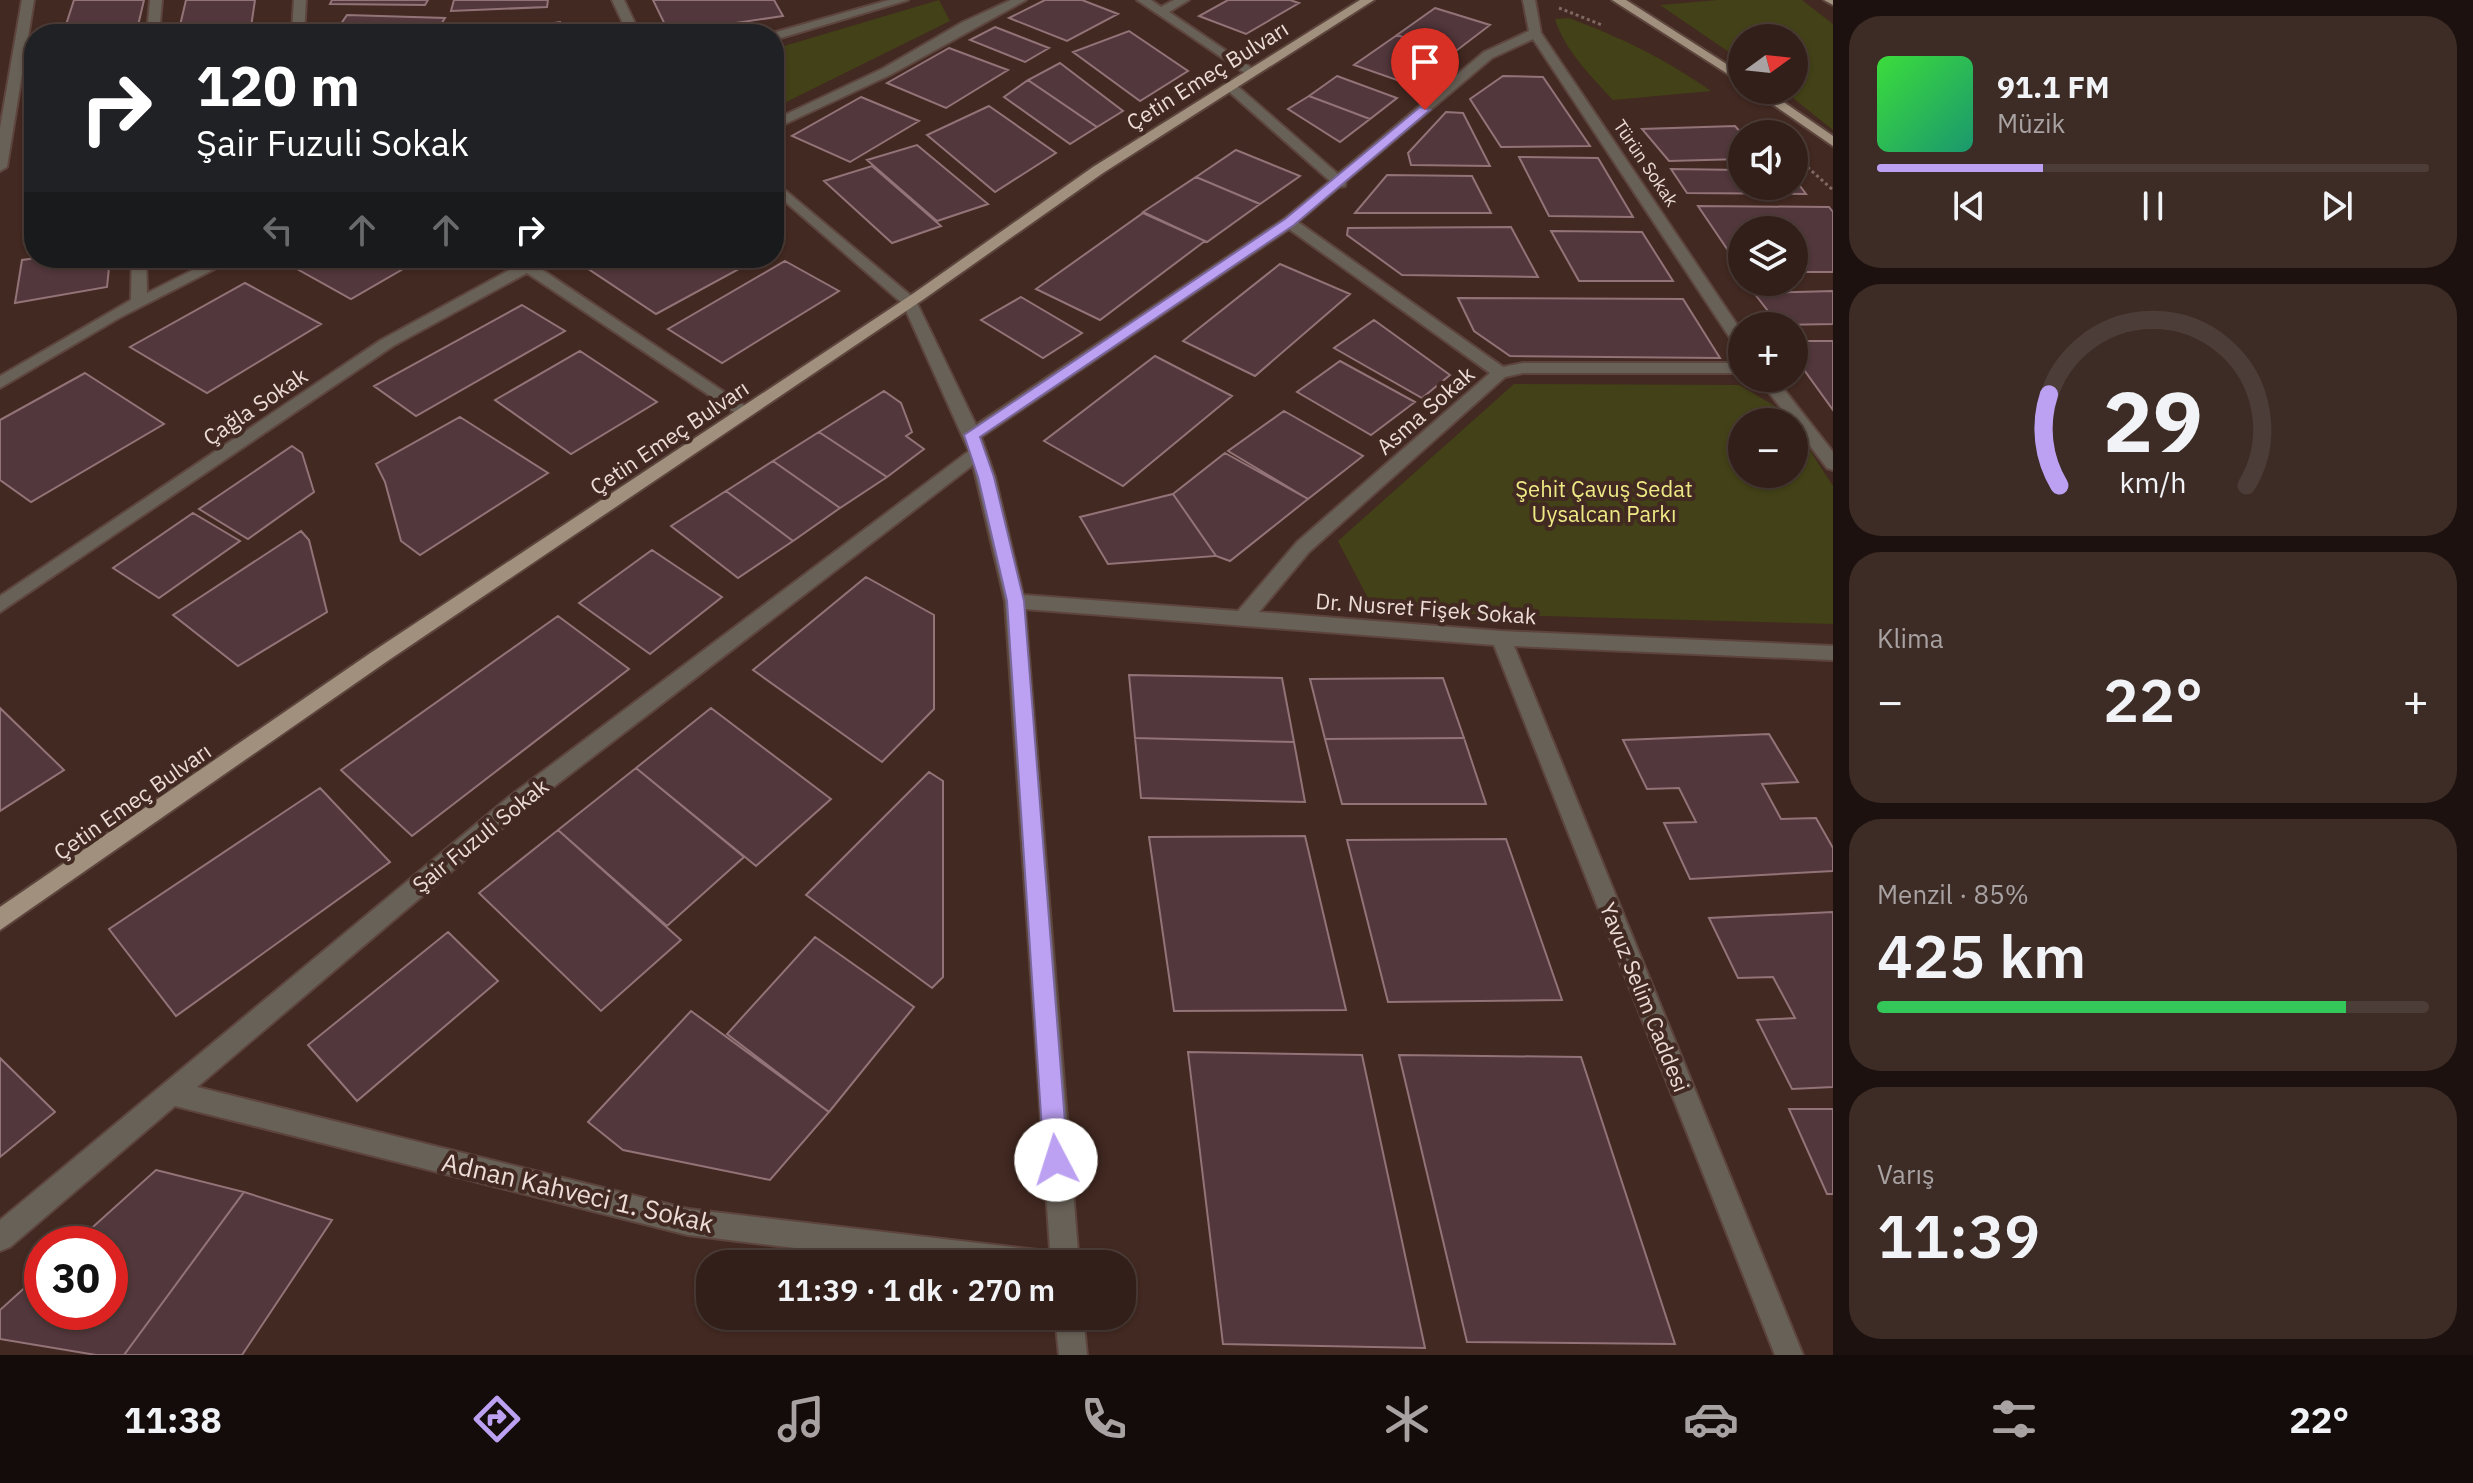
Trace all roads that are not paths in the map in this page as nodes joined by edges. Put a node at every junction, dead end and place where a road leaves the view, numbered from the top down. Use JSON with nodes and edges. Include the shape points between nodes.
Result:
{"nodes":[{"id":1,"x":28,"y":0,"type":"edge"},
{"id":2,"x":156,"y":0,"type":"edge"},
{"id":3,"x":300,"y":0,"type":"edge"},
{"id":4,"x":618,"y":0,"type":"edge"},
{"id":5,"x":902,"y":0,"type":"edge"},
{"id":6,"x":1020,"y":0,"type":"edge"},
{"id":7,"x":1143,"y":0,"type":"edge"},
{"id":8,"x":1183,"y":0,"type":"edge"},
{"id":9,"x":1387,"y":0,"type":"edge"},
{"id":10,"x":1529,"y":0,"type":"edge"},
{"id":11,"x":1618,"y":0,"type":"edge"},
{"id":12,"x":1365,"y":2,"type":"edge"},
{"id":13,"x":1160,"y":12,"type":"junction"},
{"id":14,"x":154,"y":24,"type":"edge"},
{"id":15,"x":299,"y":24,"type":"edge"},
{"id":16,"x":629,"y":24,"type":"edge"},
{"id":17,"x":784,"y":33,"type":"edge"},
{"id":18,"x":1535,"y":33,"type":"junction"},
{"id":19,"x":1728,"y":70,"type":"edge"},
{"id":20,"x":1253,"y":73,"type":"junction"},
{"id":21,"x":1231,"y":87,"type":"junction"},
{"id":22,"x":1778,"y":104,"type":"edge"},
{"id":23,"x":784,"y":120,"type":"edge"},
{"id":24,"x":1833,"y":142,"type":"edge"},
{"id":25,"x":0,"y":167,"type":"edge"},
{"id":26,"x":1340,"y":183,"type":"junction"},
{"id":27,"x":784,"y":194,"type":"edge"},
{"id":28,"x":1289,"y":222,"type":"junction"},
{"id":29,"x":139,"y":268,"type":"edge"},
{"id":30,"x":209,"y":268,"type":"edge"},
{"id":31,"x":510,"y":268,"type":"edge"},
{"id":32,"x":529,"y":268,"type":"edge"},
{"id":33,"x":139,"y":302,"type":"junction"},
{"id":34,"x":910,"y":302,"type":"junction"},
{"id":35,"x":1728,"y":323,"type":"edge"},
{"id":36,"x":1728,"y":368,"type":"edge"},
{"id":37,"x":1500,"y":373,"type":"junction"},
{"id":38,"x":0,"y":383,"type":"edge"},
{"id":39,"x":1777,"y":392,"type":"edge"},
{"id":40,"x":746,"y":412,"type":"junction"},
{"id":41,"x":974,"y":444,"type":"junction"},
{"id":42,"x":1833,"y":464,"type":"edge"},
{"id":43,"x":1015,"y":601,"type":"junction"},
{"id":44,"x":0,"y":605,"type":"edge"},
{"id":45,"x":1242,"y":619,"type":"junction"},
{"id":46,"x":1501,"y":638,"type":"junction"},
{"id":47,"x":1833,"y":653,"type":"edge"},
{"id":48,"x":0,"y":920,"type":"edge"},
{"id":49,"x":171,"y":1093,"type":"junction"},
{"id":50,"x":0,"y":1237,"type":"edge"},
{"id":51,"x":921,"y":1250,"type":"edge"},
{"id":52,"x":1064,"y":1250,"type":"edge"},
{"id":53,"x":1070,"y":1330,"type":"edge"},
{"id":54,"x":1073,"y":1355,"type":"edge"},
{"id":55,"x":1789,"y":1355,"type":"edge"}],
"edges":[{"from":1,"to":25,"type":"street"},
{"from":2,"to":14,"type":"street"},
{"from":3,"to":15,"type":"street"},
{"from":4,"to":16,"type":"street"},
{"from":5,"to":17,"type":"street"},
{"from":6,"to":23,"type":"street"},
{"from":7,"to":13,"type":"street"},
{"from":8,"to":13,"type":"street"},
{"from":9,"to":12,"type":"main road"},
{"from":10,"to":18,"type":"street","name":"Türün Sokak"},
{"from":11,"to":19,"type":"main road"},
{"from":12,"to":20,"type":"main road","name":"Çetin Emeç Bulvarı"},
{"from":13,"to":20,"type":"street"},
{"from":18,"to":26,"type":"street","name":"Şair Fuzuli Sokak","via":[[1488,55]]},
{"from":18,"to":35,"type":"street","name":"Türün Sokak"},
{"from":20,"to":21,"type":"main road","name":"Çetin Emeç Bulvarı"},
{"from":21,"to":26,"type":"street"},
{"from":21,"to":34,"type":"main road","name":"Çetin Emeç Bulvarı","via":[[1098,170]]},
{"from":22,"to":24,"type":"main road"},
{"from":26,"to":28,"type":"street","name":"Şair Fuzuli Sokak"},
{"from":27,"to":34,"type":"street"},
{"from":28,"to":37,"type":"street"},
{"from":28,"to":41,"type":"street","name":"Şair Fuzuli Sokak"},
{"from":29,"to":33,"type":"street"},
{"from":30,"to":33,"type":"street"},
{"from":31,"to":44,"type":"street","name":"Çağla Sokak","via":[[387,343]]},
{"from":32,"to":40,"type":"street"},
{"from":33,"to":38,"type":"street"},
{"from":34,"to":40,"type":"main road","name":"Çetin Emeç Bulvarı"},
{"from":34,"to":41,"type":"street"},
{"from":36,"to":37,"type":"street","name":"Asma Sokak","via":[[1523,368]]},
{"from":37,"to":45,"type":"street","name":"Asma Sokak","via":[[1303,547]]},
{"from":39,"to":42,"type":"street"},
{"from":40,"to":48,"type":"main road","name":"Çetin Emeç Bulvarı","via":[[379,657]]},
{"from":41,"to":43,"type":"street"},
{"from":41,"to":49,"type":"street","name":"Şair Fuzuli Sokak","via":[[518,802]]},
{"from":43,"to":45,"type":"street","name":"Dr. Nusret Fişek Sokak"},
{"from":43,"to":52,"type":"street"},
{"from":45,"to":46,"type":"street","name":"Dr. Nusret Fişek Sokak"},
{"from":46,"to":47,"type":"street","name":"Dr. Nusret Fişek Sokak"},
{"from":46,"to":55,"type":"street","name":"Yavuz Selim Caddesi"},
{"from":49,"to":50,"type":"street","name":"Şair Fuzuli Sokak"},
{"from":49,"to":51,"type":"street","name":"Adnan Kahveci 1. Sokak","via":[[688,1222]]},
{"from":53,"to":54,"type":"street"}]}
